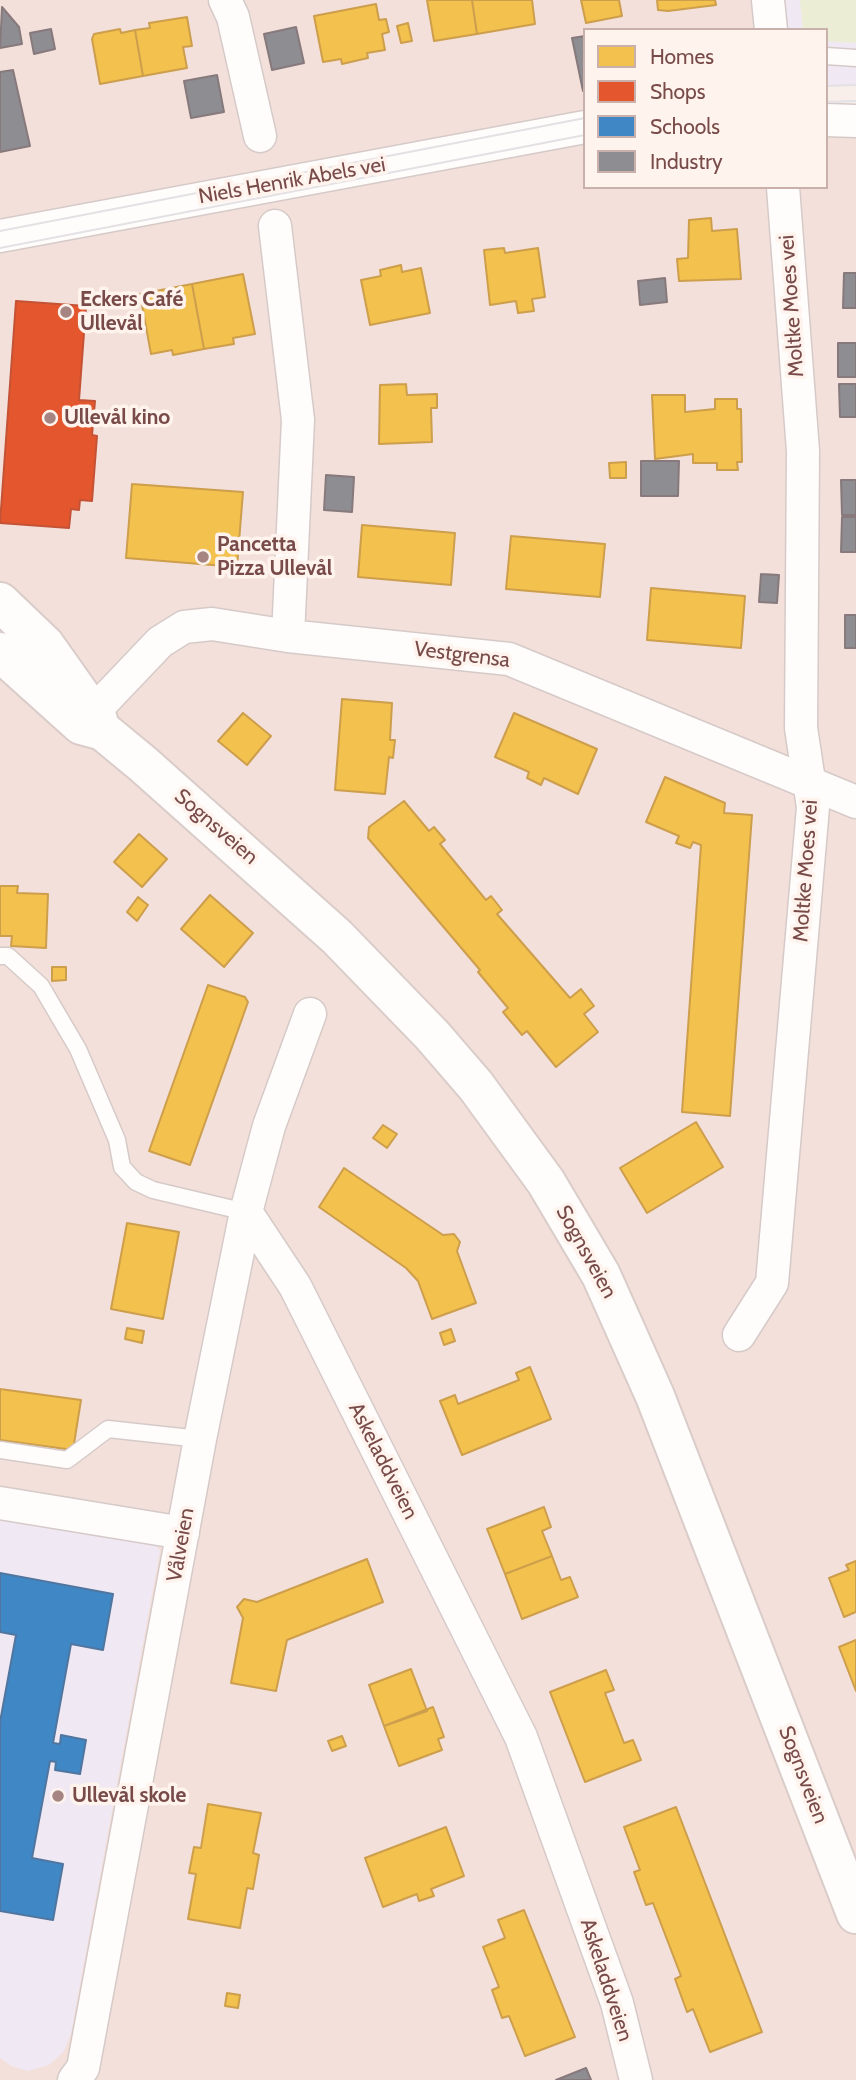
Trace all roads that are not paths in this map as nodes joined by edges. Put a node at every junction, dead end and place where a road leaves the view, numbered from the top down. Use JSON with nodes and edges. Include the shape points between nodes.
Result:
{"nodes":[{"id":1,"x":225,"y":0,"type":"edge"},
{"id":2,"x":768,"y":0,"type":"edge"},
{"id":3,"x":771,"y":28,"type":"edge"},
{"id":4,"x":828,"y":56,"type":"edge"},
{"id":5,"x":856,"y":58,"type":"edge"},
{"id":6,"x":828,"y":120,"type":"edge"},
{"id":7,"x":856,"y":121,"type":"edge"},
{"id":8,"x":583,"y":127,"type":"edge"},
{"id":9,"x":260,"y":136,"type":"dead end"},
{"id":10,"x":783,"y":189,"type":"edge"},
{"id":11,"x":275,"y":226,"type":"dead end"},
{"id":12,"x":0,"y":236,"type":"edge"},
{"id":13,"x":0,"y":602,"type":"edge"},
{"id":14,"x":288,"y":636,"type":"junction"},
{"id":15,"x":0,"y":652,"type":"edge"},
{"id":16,"x":93,"y":722,"type":"junction"},
{"id":17,"x":811,"y":781,"type":"junction"},
{"id":18,"x":856,"y":802,"type":"edge"},
{"id":19,"x":0,"y":956,"type":"edge"},
{"id":20,"x":310,"y":1014,"type":"dead end"},
{"id":21,"x":246,"y":1212,"type":"junction"},
{"id":22,"x":739,"y":1335,"type":"dead end"},
{"id":23,"x":200,"y":1439,"type":"junction"},
{"id":24,"x":0,"y":1450,"type":"edge"},
{"id":25,"x":0,"y":1503,"type":"edge"},
{"id":26,"x":183,"y":1533,"type":"junction"},
{"id":27,"x":856,"y":1914,"type":"edge"},
{"id":28,"x":74,"y":2080,"type":"edge"},
{"id":29,"x":636,"y":2080,"type":"edge"}],
"edges":[{"from":1,"to":9,"type":"street","via":[[233,17]]},
{"from":2,"to":3,"type":"street"},
{"from":4,"to":5,"type":"lane"},
{"from":6,"to":7,"type":"street"},
{"from":8,"to":12,"type":"street","name":"Niels Henrik Abels vei"},
{"from":10,"to":17,"type":"street","name":"Moltke Moes vei","via":[[803,451],[801,728]]},
{"from":11,"to":14,"type":"street","via":[[298,419]]},
{"from":13,"to":16,"type":"main road","name":"Sognsveien","via":[[45,645]]},
{"from":14,"to":16,"type":"street","name":"Vestgrensa","via":[[212,624],[184,627],[160,642]]},
{"from":14,"to":17,"type":"street","name":"Vestgrensa","via":[[509,659]]},
{"from":15,"to":16,"type":"main road","name":"Sognsveien"},
{"from":16,"to":27,"type":"main road","name":"Sognsveien","via":[[254,860],[396,997],[476,1086],[546,1182],[601,1275],[655,1396]]},
{"from":17,"to":18,"type":"street","name":"Vestgrensa"},
{"from":17,"to":22,"type":"street","name":"Moltke Moes vei","via":[[813,807],[772,1283]]},
{"from":19,"to":21,"type":"lane","via":[[8,956],[41,986],[78,1049],[117,1140],[122,1167],[136,1182]]},
{"from":20,"to":21,"type":"street","name":"Vålveien","via":[[269,1126]]},
{"from":21,"to":23,"type":"street","name":"Vålveien"},
{"from":21,"to":29,"type":"street","name":"Askeladdveien","via":[[295,1286],[521,1737],[617,2003]]},
{"from":23,"to":24,"type":"lane","via":[[108,1429],[67,1460]]},
{"from":23,"to":26,"type":"street","name":"Vålveien"},
{"from":25,"to":26,"type":"street"},
{"from":26,"to":28,"type":"street","name":"Vålveien","via":[[83,2068]]}]}
